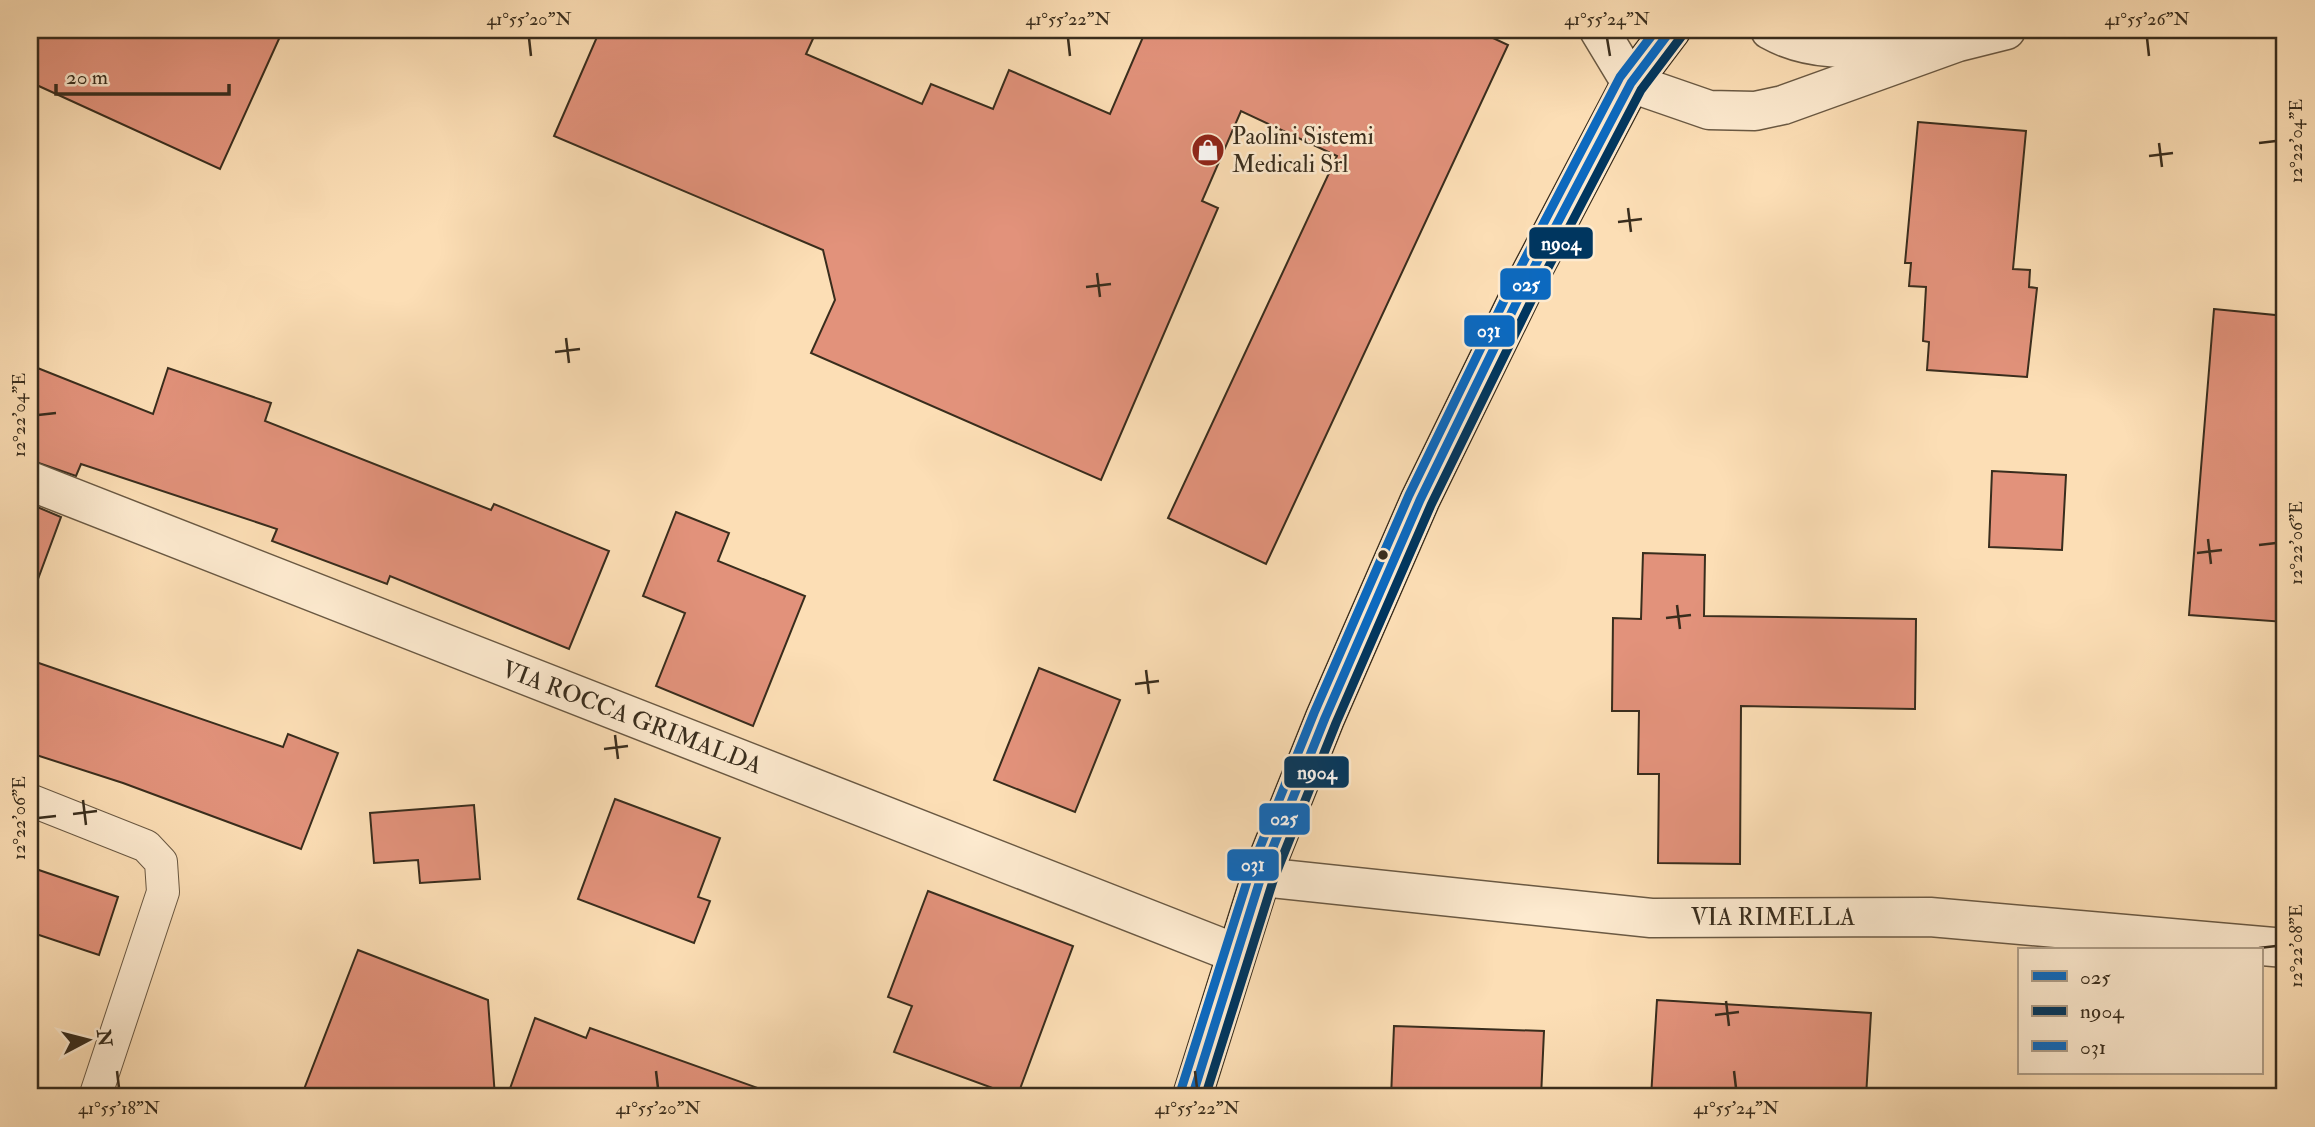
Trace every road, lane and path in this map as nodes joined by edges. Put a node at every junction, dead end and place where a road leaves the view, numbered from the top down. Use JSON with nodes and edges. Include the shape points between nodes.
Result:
{"nodes":[{"id":1,"x":1599,"y":30,"type":"edge"},
{"id":2,"x":1671,"y":30,"type":"edge"},
{"id":3,"x":1770,"y":30,"type":"edge"},
{"id":4,"x":2006,"y":30,"type":"edge"},
{"id":5,"x":1958,"y":41,"type":"junction"},
{"id":6,"x":1631,"y":83,"type":"junction"},
{"id":7,"x":30,"y":481,"type":"edge"},
{"id":8,"x":30,"y":800,"type":"edge"},
{"id":9,"x":1261,"y":877,"type":"junction"},
{"id":10,"x":2285,"y":948,"type":"edge"},
{"id":11,"x":1235,"y":953,"type":"junction"},
{"id":12,"x":95,"y":1097,"type":"edge"},
{"id":13,"x":1192,"y":1097,"type":"edge"}],
"edges":[{"from":1,"to":6,"type":"street"},
{"from":2,"to":6,"type":"street"},
{"from":3,"to":5,"type":"street","via":[[1801,43],[1836,48]]},
{"from":4,"to":5,"type":"street"},
{"from":5,"to":6,"type":"street","via":[[1755,111],[1696,108]]},
{"from":6,"to":9,"type":"street","via":[[1420,500]]},
{"from":7,"to":11,"type":"street","name":"VIA ROCCA GRIMALDA"},
{"from":8,"to":12,"type":"lane","via":[[146,846],[161,862],[163,892]]},
{"from":9,"to":10,"type":"street","name":"VIA RIMELLA","via":[[1651,918],[1930,917]]},
{"from":9,"to":11,"type":"street"},
{"from":11,"to":13,"type":"street"}]}
